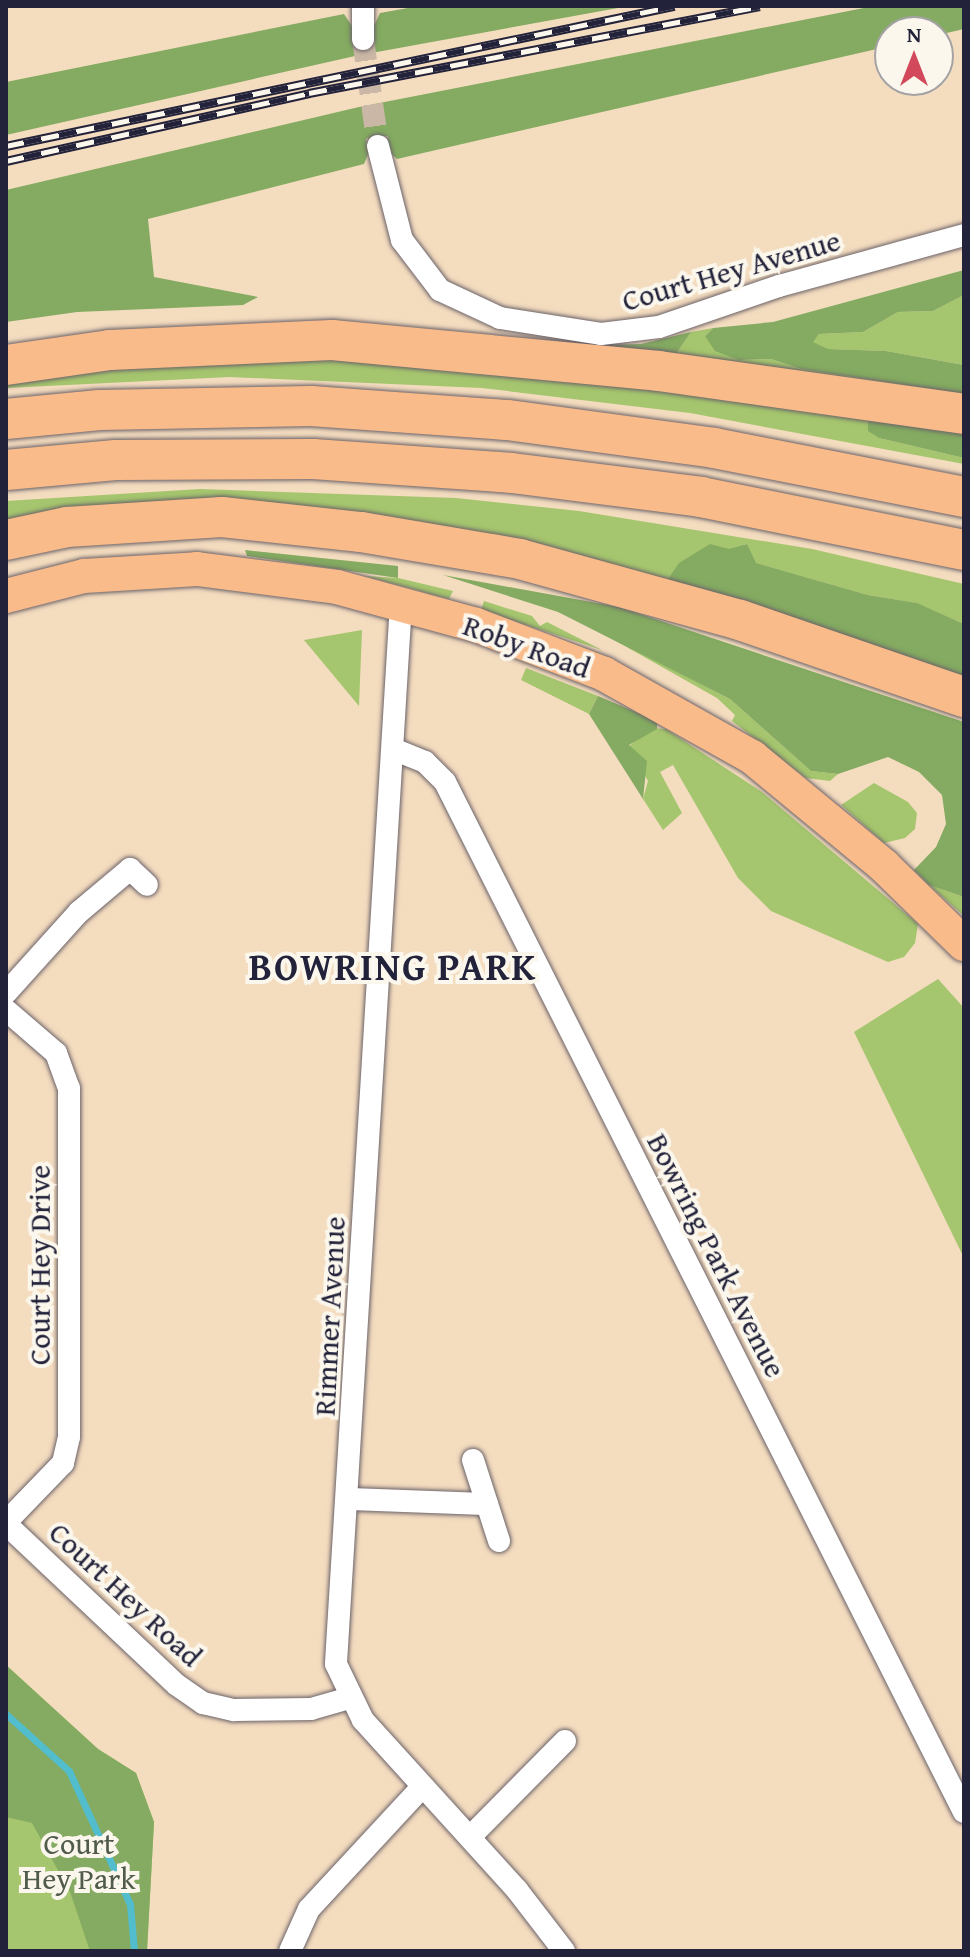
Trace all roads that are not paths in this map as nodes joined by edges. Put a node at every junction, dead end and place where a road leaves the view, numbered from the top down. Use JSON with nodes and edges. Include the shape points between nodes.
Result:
{"nodes":[{"id":1,"x":363,"y":6,"type":"edge"},
{"id":2,"x":363,"y":39,"type":"tunnel mouth"},
{"id":3,"x":378,"y":146,"type":"tunnel mouth"},
{"id":4,"x":964,"y":235,"type":"edge"},
{"id":5,"x":6,"y":365,"type":"edge"},
{"id":6,"x":964,"y":414,"type":"edge"},
{"id":7,"x":6,"y":419,"type":"edge"},
{"id":8,"x":6,"y":470,"type":"edge"},
{"id":9,"x":964,"y":497,"type":"edge"},
{"id":10,"x":6,"y":540,"type":"edge"},
{"id":11,"x":964,"y":550,"type":"edge"},
{"id":12,"x":6,"y":596,"type":"edge"},
{"id":13,"x":401,"y":603,"type":"junction"},
{"id":14,"x":964,"y":697,"type":"edge"},
{"id":15,"x":393,"y":749,"type":"junction"},
{"id":16,"x":147,"y":885,"type":"dead end"},
{"id":17,"x":964,"y":944,"type":"edge"},
{"id":18,"x":6,"y":993,"type":"edge"},
{"id":19,"x":6,"y":1010,"type":"edge"},
{"id":20,"x":473,"y":1460,"type":"dead end"},
{"id":21,"x":348,"y":1499,"type":"junction"},
{"id":22,"x":487,"y":1504,"type":"junction"},
{"id":23,"x":6,"y":1523,"type":"edge"},
{"id":24,"x":499,"y":1541,"type":"dead end"},
{"id":25,"x":349,"y":1698,"type":"junction"},
{"id":26,"x":565,"y":1741,"type":"dead end"},
{"id":27,"x":422,"y":1787,"type":"junction"},
{"id":28,"x":964,"y":1812,"type":"edge"},
{"id":29,"x":470,"y":1837,"type":"junction"},
{"id":30,"x":290,"y":1951,"type":"edge"},
{"id":31,"x":564,"y":1951,"type":"edge"}],
"edges":[{"from":1,"to":2,"type":"street"},
{"from":3,"to":4,"type":"street","name":"Court Hey Avenue","via":[[398,232],[410,256],[440,290],[500,318],[601,334],[659,327],[779,286]]},
{"from":5,"to":6,"type":"highway","via":[[110,350],[332,340],[644,369]]},
{"from":7,"to":9,"type":"highway","via":[[100,410],[311,406],[508,420],[714,448]]},
{"from":8,"to":11,"type":"highway","via":[[116,460],[313,459],[512,473],[701,497]]},
{"from":10,"to":14,"type":"highway","via":[[67,527],[222,517],[361,532],[535,563],[740,620]]},
{"from":12,"to":13,"type":"main road","name":"Roby Road","via":[[84,576],[182,569],[296,580]]},
{"from":13,"to":15,"type":"street","name":"Rimmer Avenue"},
{"from":13,"to":17,"type":"main road","name":"Roby Road","via":[[546,651],[684,715],[752,757],[844,831]]},
{"from":15,"to":21,"type":"street","name":"Rimmer Avenue"},
{"from":15,"to":28,"type":"street","name":"Bowring Park Avenue","via":[[425,762],[445,782]]},
{"from":16,"to":18,"type":"street","via":[[130,869],[79,912]]},
{"from":19,"to":23,"type":"street","name":"Court Hey Drive","via":[[56,1053],[69,1088],[69,1437],[63,1463]]},
{"from":20,"to":22,"type":"street"},
{"from":21,"to":22,"type":"street"},
{"from":21,"to":25,"type":"street","name":"Rimmer Avenue","via":[[336,1664]]},
{"from":22,"to":24,"type":"street"},
{"from":23,"to":25,"type":"street","name":"Court Hey Road","via":[[177,1685],[203,1703],[234,1710],[311,1709]]},
{"from":25,"to":27,"type":"street","name":"Rimmer Avenue"},
{"from":26,"to":29,"type":"street"},
{"from":27,"to":29,"type":"street","name":"Rimmer Avenue"},
{"from":27,"to":30,"type":"street","via":[[309,1909]]},
{"from":29,"to":31,"type":"street","name":"Rimmer Avenue"}]}
